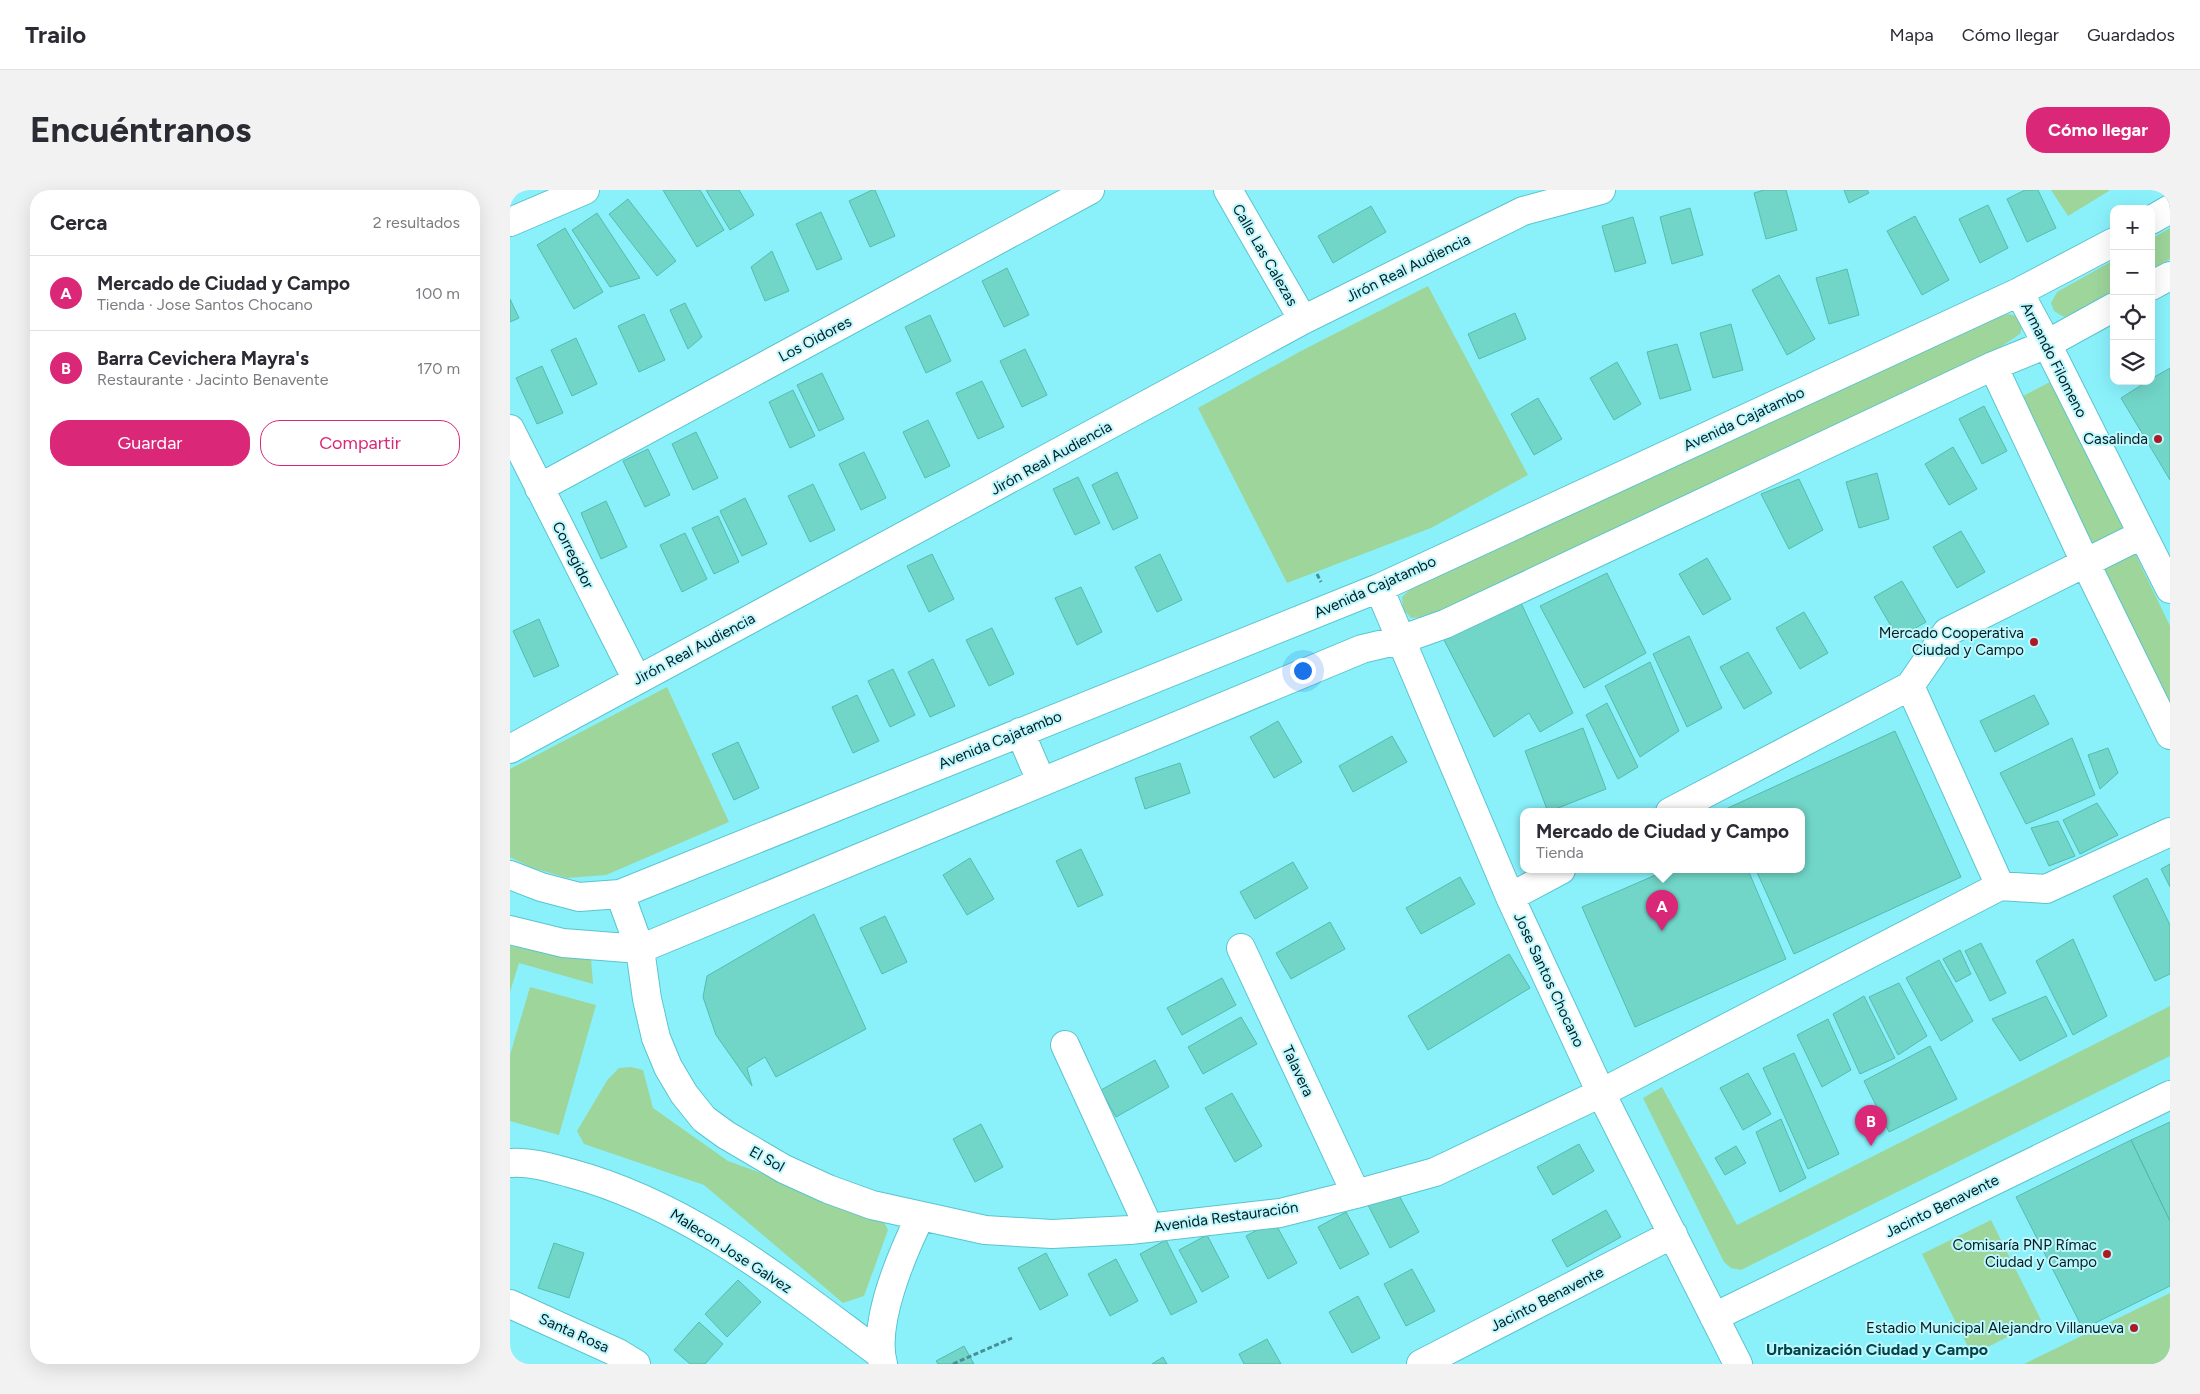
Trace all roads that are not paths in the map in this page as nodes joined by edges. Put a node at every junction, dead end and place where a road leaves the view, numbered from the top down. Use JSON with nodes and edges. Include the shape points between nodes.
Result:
{"nodes":[{"id":1,"x":585,"y":190,"type":"edge"},
{"id":2,"x":1090,"y":190,"type":"edge"},
{"id":3,"x":1228,"y":190,"type":"edge"},
{"id":4,"x":1601,"y":190,"type":"edge"},
{"id":5,"x":1518,"y":200,"type":"edge"},
{"id":6,"x":2170,"y":209,"type":"edge"},
{"id":7,"x":2155,"y":218,"type":"edge"},
{"id":8,"x":510,"y":222,"type":"edge"},
{"id":9,"x":2110,"y":244,"type":"edge"},
{"id":10,"x":2170,"y":276,"type":"edge"},
{"id":11,"x":2155,"y":284,"type":"edge"},
{"id":12,"x":2019,"y":292,"type":"junction"},
{"id":13,"x":2110,"y":309,"type":"edge"},
{"id":14,"x":1303,"y":320,"type":"junction"},
{"id":15,"x":2047,"y":344,"type":"junction"},
{"id":16,"x":1993,"y":366,"type":"junction"},
{"id":17,"x":510,"y":429,"type":"edge"},
{"id":18,"x":539,"y":488,"type":"junction"},
{"id":19,"x":2142,"y":535,"type":"junction"},
{"id":20,"x":2086,"y":564,"type":"junction"},
{"id":21,"x":1379,"y":588,"type":"junction"},
{"id":22,"x":2170,"y":588,"type":"edge"},
{"id":23,"x":1400,"y":640,"type":"junction"},
{"id":24,"x":637,"y":680,"type":"junction"},
{"id":25,"x":1910,"y":686,"type":"junction"},
{"id":26,"x":1020,"y":732,"type":"junction"},
{"id":27,"x":2170,"y":735,"type":"edge"},
{"id":28,"x":510,"y":749,"type":"edge"},
{"id":29,"x":1041,"y":781,"type":"junction"},
{"id":30,"x":1678,"y":808,"type":"edge"},
{"id":31,"x":2170,"y":832,"type":"edge"},
{"id":32,"x":1555,"y":873,"type":"edge"},
{"id":33,"x":510,"y":875,"type":"edge"},
{"id":34,"x":2000,"y":886,"type":"junction"},
{"id":35,"x":620,"y":894,"type":"junction"},
{"id":36,"x":1510,"y":896,"type":"junction"},
{"id":37,"x":510,"y":930,"type":"edge"},
{"id":38,"x":1241,"y":948,"type":"dead end"},
{"id":39,"x":640,"y":949,"type":"junction"},
{"id":40,"x":1064,"y":1045,"type":"dead end"},
{"id":41,"x":1601,"y":1093,"type":"junction"},
{"id":42,"x":2170,"y":1095,"type":"edge"},
{"id":43,"x":510,"y":1163,"type":"edge"},
{"id":44,"x":1356,"y":1194,"type":"junction"},
{"id":45,"x":920,"y":1217,"type":"junction"},
{"id":46,"x":1149,"y":1228,"type":"junction"},
{"id":47,"x":1673,"y":1234,"type":"junction"},
{"id":48,"x":510,"y":1304,"type":"edge"},
{"id":49,"x":1714,"y":1317,"type":"junction"},
{"id":50,"x":882,"y":1359,"type":"edge"},
{"id":51,"x":636,"y":1364,"type":"edge"},
{"id":52,"x":1421,"y":1364,"type":"edge"},
{"id":53,"x":1738,"y":1364,"type":"edge"}],
"edges":[{"from":1,"to":8,"type":"street"},
{"from":2,"to":18,"type":"street","name":"Los Oidores"},
{"from":3,"to":14,"type":"street","name":"Calle Las Calezas"},
{"from":4,"to":5,"type":"street","name":"Jirón Real Audiencia"},
{"from":5,"to":14,"type":"street","name":"Jirón Real Audiencia"},
{"from":6,"to":7,"type":"street"},
{"from":9,"to":12,"type":"street","name":"Avenida Cajatambo"},
{"from":10,"to":11,"type":"street"},
{"from":12,"to":15,"type":"street","name":"Armando Filomeno"},
{"from":12,"to":21,"type":"street","name":"Avenida Cajatambo"},
{"from":13,"to":15,"type":"street"},
{"from":14,"to":24,"type":"street","name":"Jirón Real Audiencia"},
{"from":15,"to":16,"type":"street"},
{"from":15,"to":19,"type":"street","name":"Armando Filomeno"},
{"from":16,"to":20,"type":"street"},
{"from":16,"to":23,"type":"street","via":[[1445,624]]},
{"from":17,"to":18,"type":"street","name":"Corregidor"},
{"from":18,"to":24,"type":"street","name":"Corregidor"},
{"from":19,"to":20,"type":"street"},
{"from":19,"to":22,"type":"street","name":"Armando Filomeno"},
{"from":20,"to":25,"type":"street","via":[[1947,632]]},
{"from":20,"to":27,"type":"street"},
{"from":21,"to":23,"type":"street","name":"Jose Santos Chocano"},
{"from":21,"to":26,"type":"street","name":"Avenida Cajatambo"},
{"from":23,"to":29,"type":"street","via":[[1362,649]]},
{"from":23,"to":36,"type":"street","name":"Jose Santos Chocano"},
{"from":24,"to":28,"type":"street","name":"Jirón Real Audiencia"},
{"from":25,"to":30,"type":"street"},
{"from":25,"to":34,"type":"street"},
{"from":26,"to":29,"type":"street"},
{"from":26,"to":35,"type":"street","name":"Avenida Cajatambo"},
{"from":29,"to":39,"type":"street"},
{"from":31,"to":34,"type":"street","via":[[2046,889]]},
{"from":32,"to":36,"type":"street"},
{"from":33,"to":35,"type":"street","name":"Avenida Cajatambo","via":[[579,897]]},
{"from":34,"to":41,"type":"street","name":"Avenida Restauración"},
{"from":35,"to":39,"type":"street","name":"El Sol"},
{"from":36,"to":41,"type":"street","name":"Jose Santos Chocano"},
{"from":37,"to":39,"type":"street","via":[[563,944]]},
{"from":38,"to":44,"type":"street","name":"Talavera"},
{"from":39,"to":45,"type":"street","name":"El Sol","via":[[656,1038],[684,1094],[704,1119],[784,1169],[828,1189]]},
{"from":40,"to":46,"type":"street"},
{"from":41,"to":44,"type":"street","name":"Avenida Restauración","via":[[1436,1172]]},
{"from":41,"to":47,"type":"street","name":"Jose Santos Chocano"},
{"from":42,"to":49,"type":"street","name":"Jacinto Benavente"},
{"from":43,"to":50,"type":"street","name":"Malecon Jose Galvez","via":[[554,1169],[599,1181],[654,1202],[748,1257]]},
{"from":44,"to":46,"type":"street","name":"Avenida Restauración","via":[[1280,1213]]},
{"from":45,"to":46,"type":"street","name":"Avenida Restauración","via":[[985,1230],[1052,1234]]},
{"from":45,"to":50,"type":"street","via":[[892,1283],[884,1318]]},
{"from":47,"to":49,"type":"street","name":"Jose Santos Chocano"},
{"from":47,"to":52,"type":"street","name":"Jacinto Benavente"},
{"from":48,"to":51,"type":"street","name":"Santa Rosa"},
{"from":49,"to":53,"type":"street","name":"Jose Santos Chocano"}]}
